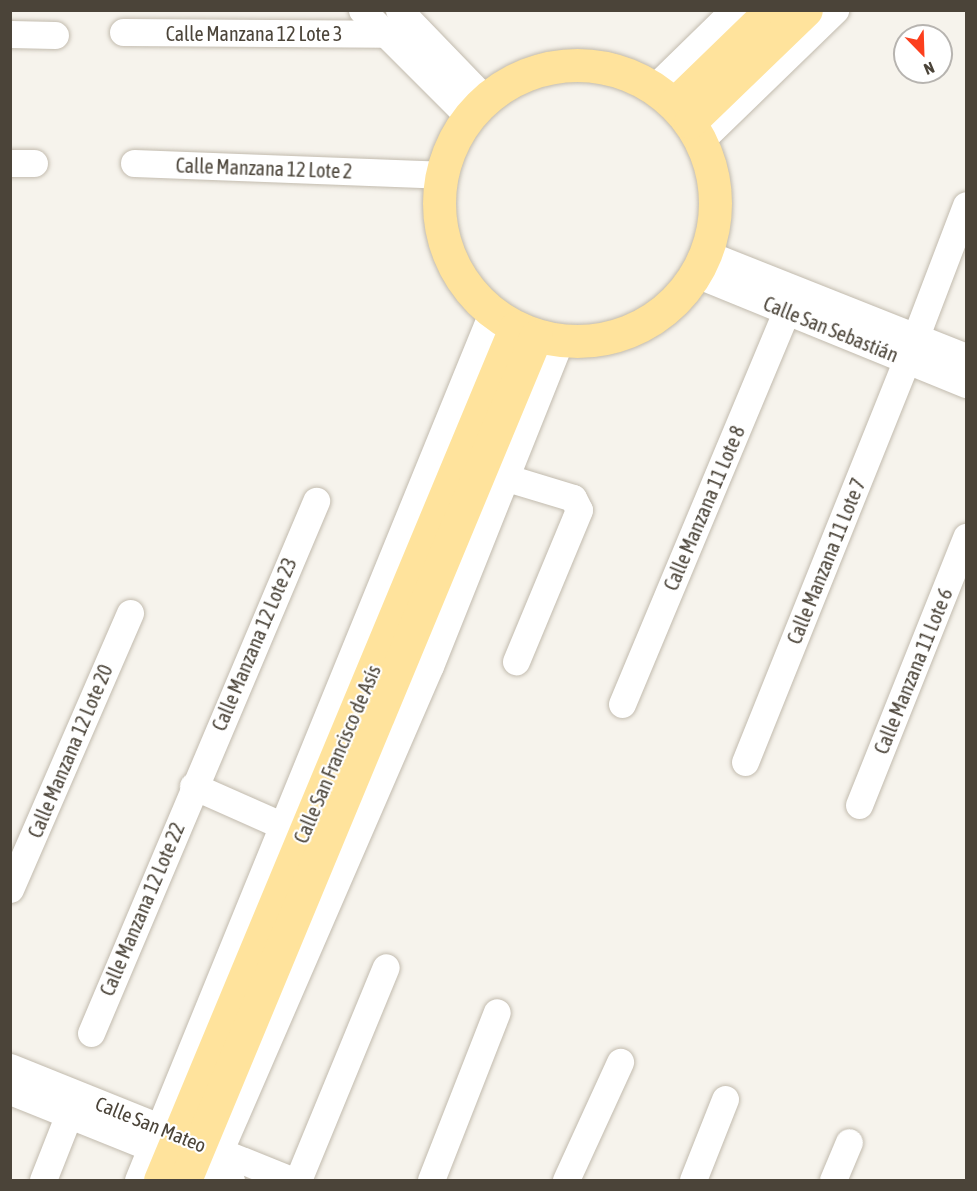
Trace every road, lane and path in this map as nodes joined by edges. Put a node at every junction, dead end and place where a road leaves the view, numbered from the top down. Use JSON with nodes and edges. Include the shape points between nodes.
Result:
{"nodes":[{"id":1,"x":362,"y":10,"type":"edge"},
{"id":2,"x":399,"y":10,"type":"edge"},
{"id":3,"x":734,"y":10,"type":"edge"},
{"id":4,"x":771,"y":10,"type":"edge"},
{"id":5,"x":806,"y":10,"type":"edge"},
{"id":6,"x":835,"y":10,"type":"edge"},
{"id":7,"x":123,"y":32,"type":"dead end"},
{"id":8,"x":10,"y":34,"type":"edge"},
{"id":9,"x":385,"y":34,"type":"junction"},
{"id":10,"x":55,"y":35,"type":"dead end"},
{"id":11,"x":477,"y":108,"type":"junction"},
{"id":12,"x":680,"y":114,"type":"junction"},
{"id":13,"x":134,"y":163,"type":"dead end"},
{"id":14,"x":441,"y":176,"type":"junction"},
{"id":15,"x":966,"y":205,"type":"edge"},
{"id":16,"x":701,"y":264,"type":"junction"},
{"id":17,"x":786,"y":311,"type":"junction"},
{"id":18,"x":526,"y":330,"type":"junction"},
{"id":19,"x":911,"y":348,"type":"junction"},
{"id":20,"x":966,"y":357,"type":"edge"},
{"id":21,"x":966,"y":384,"type":"edge"},
{"id":22,"x":504,"y":477,"type":"junction"},
{"id":23,"x":316,"y":501,"type":"dead end"},
{"id":24,"x":966,"y":537,"type":"edge"},
{"id":25,"x":130,"y":613,"type":"dead end"},
{"id":26,"x":516,"y":661,"type":"dead end"},
{"id":27,"x":622,"y":704,"type":"dead end"},
{"id":28,"x":745,"y":762,"type":"dead end"},
{"id":29,"x":193,"y":786,"type":"junction"},
{"id":30,"x":859,"y":805,"type":"dead end"},
{"id":31,"x":281,"y":825,"type":"junction"},
{"id":32,"x":10,"y":889,"type":"edge"},
{"id":33,"x":386,"y":967,"type":"dead end"},
{"id":34,"x":497,"y":1012,"type":"dead end"},
{"id":35,"x":91,"y":1033,"type":"dead end"},
{"id":36,"x":620,"y":1062,"type":"dead end"},
{"id":37,"x":10,"y":1067,"type":"edge"},
{"id":38,"x":10,"y":1091,"type":"edge"},
{"id":39,"x":725,"y":1099,"type":"dead end"},
{"id":40,"x":69,"y":1114,"type":"junction"},
{"id":41,"x":849,"y":1142,"type":"dead end"},
{"id":42,"x":188,"y":1160,"type":"edge"},
{"id":43,"x":43,"y":1180,"type":"edge"},
{"id":44,"x":138,"y":1180,"type":"edge"},
{"id":45,"x":291,"y":1180,"type":"edge"},
{"id":46,"x":298,"y":1180,"type":"edge"},
{"id":47,"x":431,"y":1180,"type":"edge"},
{"id":48,"x":566,"y":1180,"type":"edge"},
{"id":49,"x":693,"y":1180,"type":"edge"},
{"id":50,"x":833,"y":1180,"type":"edge"}],
"edges":[{"from":1,"to":9,"type":"street"},
{"from":2,"to":11,"type":"street"},
{"from":3,"to":12,"type":"street"},
{"from":4,"to":12,"type":"main road"},
{"from":5,"to":12,"type":"main road"},
{"from":6,"to":12,"type":"street"},
{"from":7,"to":9,"type":"street","name":"Calle Manzana 12 Lote 3"},
{"from":8,"to":10,"type":"street"},
{"from":9,"to":11,"type":"street"},
{"from":11,"to":12,"type":"main road","via":[[524,76],[568,65],[613,70]]},
{"from":11,"to":14,"type":"main road","via":[[451,145]]},
{"from":12,"to":16,"type":"main road","via":[[716,196]]},
{"from":13,"to":14,"type":"street","name":"Calle Manzana 12 Lote 2"},
{"from":14,"to":18,"type":"main road","via":[[440,227],[458,278]]},
{"from":15,"to":19,"type":"street","name":"Calle Manzana 11 Lote 7"},
{"from":16,"to":17,"type":"street","name":"Calle San Sebastián"},
{"from":16,"to":18,"type":"main road","via":[[661,314],[613,337]]},
{"from":16,"to":19,"type":"street","name":"Calle San Sebastián"},
{"from":17,"to":19,"type":"street","name":"Calle San Sebastián"},
{"from":17,"to":27,"type":"street","name":"Calle Manzana 11 Lote 8"},
{"from":18,"to":22,"type":"street","name":"Calle San Francisco de Asís"},
{"from":18,"to":31,"type":"street","name":"Calle San Francisco de Asís"},
{"from":18,"to":42,"type":"main road","name":"Calle San Francisco de Asís"},
{"from":19,"to":20,"type":"street","name":"Calle San Sebastián"},
{"from":19,"to":21,"type":"street","name":"Calle San Sebastián"},
{"from":19,"to":28,"type":"street","name":"Calle Manzana 11 Lote 7"},
{"from":22,"to":26,"type":"street","via":[[573,498],[579,510]]},
{"from":22,"to":42,"type":"street","name":"Calle San Francisco de Asís","via":[[430,666]]},
{"from":23,"to":29,"type":"street","name":"Calle Manzana 12 Lote 23"},
{"from":24,"to":30,"type":"street","name":"Calle Manzana 11 Lote 6"},
{"from":25,"to":32,"type":"street","name":"Calle Manzana 12 Lote 20"},
{"from":29,"to":31,"type":"street","name":"Calle San Francisco de Asís"},
{"from":29,"to":35,"type":"street","name":"Calle Manzana 12 Lote 22"},
{"from":31,"to":42,"type":"street","name":"Calle San Francisco de Asís"},
{"from":33,"to":46,"type":"street"},
{"from":34,"to":47,"type":"street"},
{"from":36,"to":48,"type":"street"},
{"from":37,"to":42,"type":"street","name":"Calle San Mateo"},
{"from":38,"to":40,"type":"street","name":"Calle San Mateo"},
{"from":39,"to":49,"type":"street"},
{"from":40,"to":42,"type":"street","name":"Calle San Mateo"},
{"from":40,"to":43,"type":"street"},
{"from":41,"to":50,"type":"street"},
{"from":42,"to":44,"type":"street","name":"Calle San Francisco de Asís"},
{"from":42,"to":45,"type":"street","name":"Calle San Mateo"}]}
